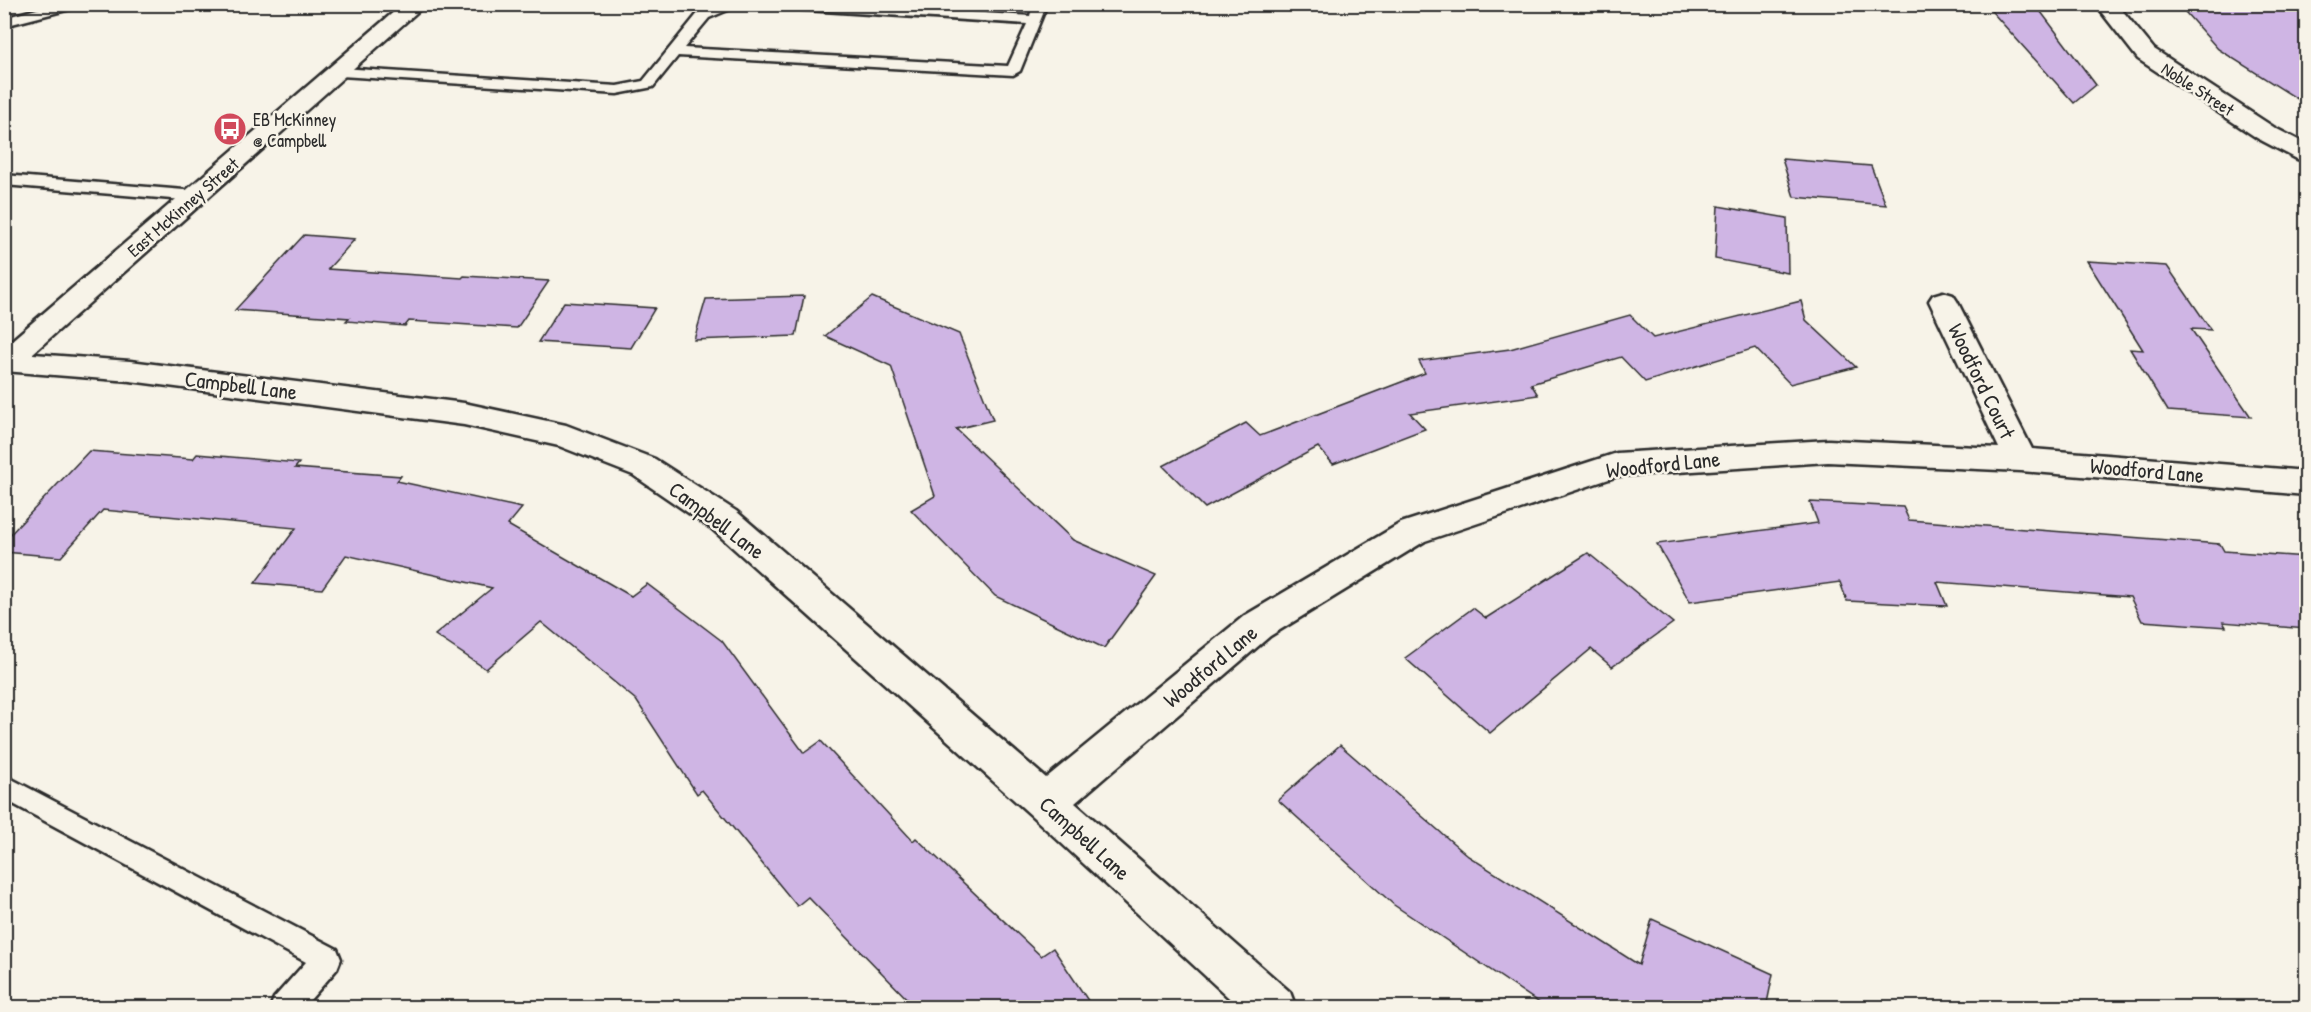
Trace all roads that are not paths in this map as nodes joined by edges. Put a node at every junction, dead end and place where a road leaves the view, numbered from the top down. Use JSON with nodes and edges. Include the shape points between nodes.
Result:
{"nodes":[{"id":1,"x":73,"y":4,"type":"edge"},
{"id":2,"x":416,"y":4,"type":"edge"},
{"id":3,"x":736,"y":4,"type":"edge"},
{"id":4,"x":776,"y":4,"type":"edge"},
{"id":5,"x":1040,"y":4,"type":"edge"},
{"id":6,"x":2105,"y":4,"type":"edge"},
{"id":7,"x":1035,"y":20,"type":"junction"},
{"id":8,"x":4,"y":22,"type":"edge"},
{"id":9,"x":676,"y":52,"type":"junction"},
{"id":10,"x":341,"y":72,"type":"junction"},
{"id":11,"x":2307,"y":154,"type":"edge"},
{"id":12,"x":4,"y":180,"type":"edge"},
{"id":13,"x":196,"y":196,"type":"junction"},
{"id":14,"x":1943,"y":301,"type":"dead end"},
{"id":15,"x":8,"y":358,"type":"edge"},
{"id":16,"x":2021,"y":460,"type":"junction"},
{"id":17,"x":2307,"y":483,"type":"edge"},
{"id":18,"x":4,"y":786,"type":"edge"},
{"id":19,"x":1046,"y":803,"type":"junction"},
{"id":20,"x":284,"y":1008,"type":"edge"},
{"id":21,"x":1274,"y":1008,"type":"edge"}],
"edges":[{"from":1,"to":8,"type":"lane"},
{"from":2,"to":10,"type":"street","name":"East McKinney Street"},
{"from":3,"to":9,"type":"lane","via":[[704,15]]},
{"from":4,"to":7,"type":"lane"},
{"from":5,"to":7,"type":"lane"},
{"from":6,"to":11,"type":"street","name":"Noble Street","via":[[2146,54],[2266,133]]},
{"from":7,"to":9,"type":"lane","via":[[1013,71]]},
{"from":9,"to":10,"type":"lane","via":[[648,84],[617,90]]},
{"from":10,"to":13,"type":"street","name":"East McKinney Street"},
{"from":12,"to":13,"type":"lane"},
{"from":13,"to":15,"type":"street","name":"East McKinney Street"},
{"from":14,"to":16,"type":"street","name":"Woodford Court"},
{"from":15,"to":19,"type":"street","name":"Campbell Lane","via":[[464,414],[566,436],[644,467],[724,520]]},
{"from":16,"to":17,"type":"street","name":"Woodford Lane"},
{"from":16,"to":19,"type":"street","name":"Woodford Lane","via":[[1828,451],[1617,465],[1413,532],[1257,626]]},
{"from":18,"to":20,"type":"lane","via":[[327,959]]},
{"from":19,"to":21,"type":"street","name":"Campbell Lane"}]}
